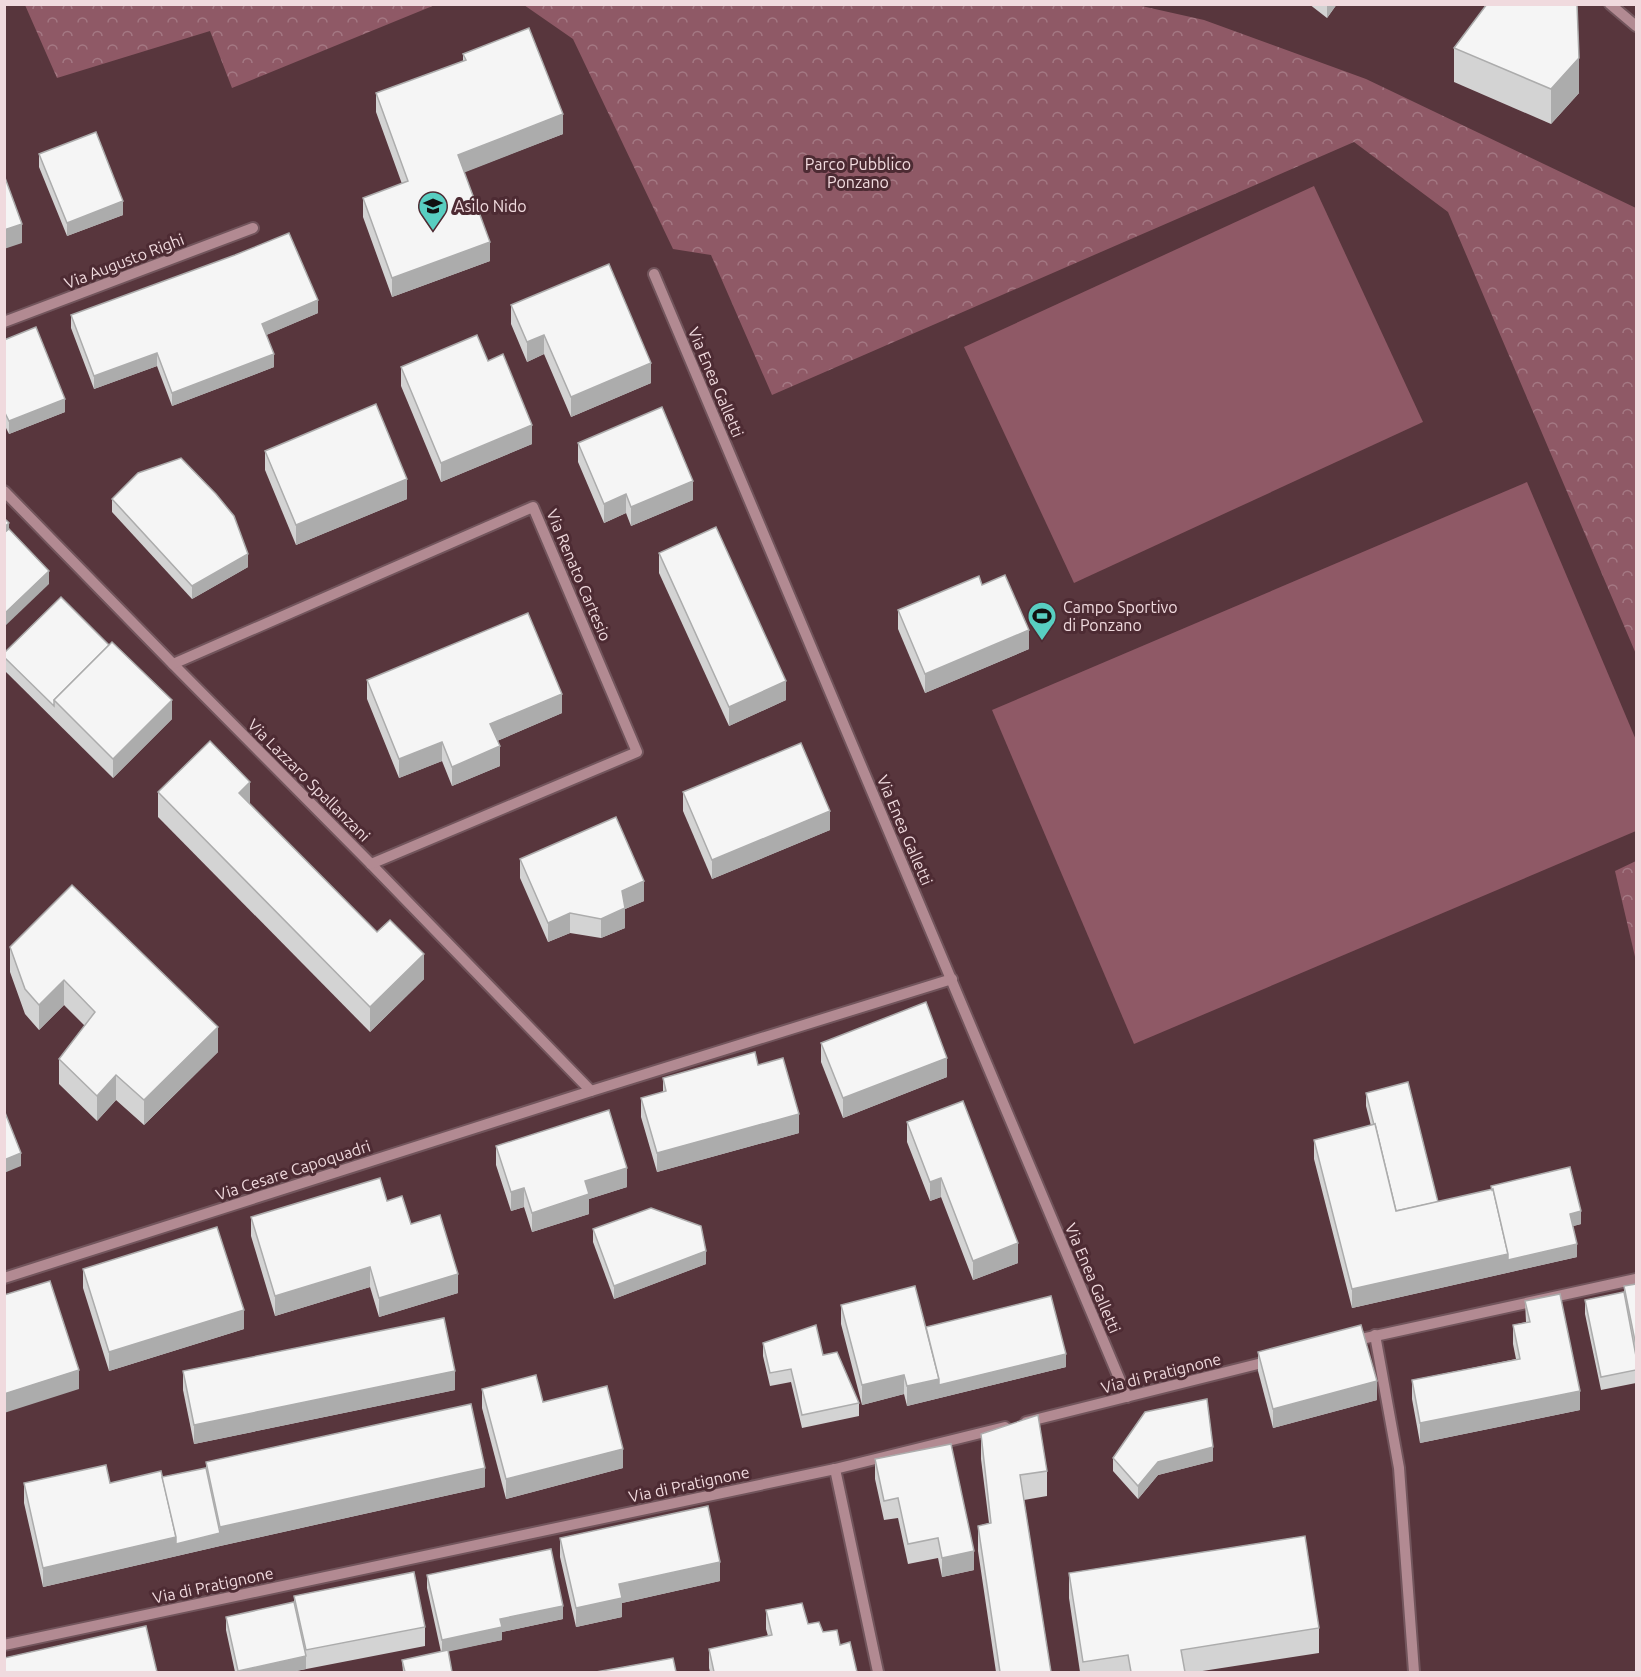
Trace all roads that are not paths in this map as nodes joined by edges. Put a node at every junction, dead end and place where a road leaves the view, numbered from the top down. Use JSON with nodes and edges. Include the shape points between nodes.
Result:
{"nodes":[{"id":1,"x":1610,"y":4,"type":"edge"},
{"id":2,"x":1636,"y":26,"type":"edge"},
{"id":3,"x":253,"y":228,"type":"dead end"},
{"id":4,"x":654,"y":274,"type":"dead end"},
{"id":5,"x":4,"y":322,"type":"edge"},
{"id":6,"x":4,"y":491,"type":"edge"},
{"id":7,"x":173,"y":664,"type":"junction"},
{"id":8,"x":372,"y":864,"type":"junction"},
{"id":9,"x":951,"y":980,"type":"junction"},
{"id":10,"x":591,"y":1091,"type":"junction"},
{"id":11,"x":4,"y":1278,"type":"edge"},
{"id":12,"x":1636,"y":1280,"type":"edge"},
{"id":13,"x":1375,"y":1335,"type":"junction"},
{"id":14,"x":1341,"y":1344,"type":"edge"},
{"id":15,"x":1286,"y":1357,"type":"edge"},
{"id":16,"x":1127,"y":1397,"type":"junction"},
{"id":17,"x":835,"y":1468,"type":"junction"},
{"id":18,"x":4,"y":1645,"type":"edge"},
{"id":19,"x":878,"y":1672,"type":"edge"},
{"id":20,"x":1414,"y":1672,"type":"edge"}],
"edges":[{"from":1,"to":2,"type":"street"},
{"from":3,"to":5,"type":"street","name":"Via Augusto Righi"},
{"from":4,"to":9,"type":"street","name":"Via Enea Galletti"},
{"from":6,"to":7,"type":"street","name":"Via Lazzaro Spallanzani"},
{"from":7,"to":8,"type":"street","name":"Via Lazzaro Spallanzani"},
{"from":7,"to":8,"type":"street","name":"Via Renato Cartesio","via":[[533,507],[637,752]]},
{"from":8,"to":10,"type":"street","name":"Via Lazzaro Spallanzani"},
{"from":9,"to":10,"type":"street","name":"Via Cesare Capoquadri"},
{"from":9,"to":16,"type":"street","name":"Via Enea Galletti"},
{"from":10,"to":11,"type":"street","name":"Via Cesare Capoquadri"},
{"from":12,"to":13,"type":"street"},
{"from":13,"to":14,"type":"street"},
{"from":13,"to":20,"type":"street","via":[[1399,1468]]},
{"from":15,"to":16,"type":"street","name":"Via di Pratignone"},
{"from":16,"to":17,"type":"street","name":"Via di Pratignone"},
{"from":17,"to":18,"type":"street","name":"Via di Pratignone"},
{"from":17,"to":19,"type":"street"}]}
